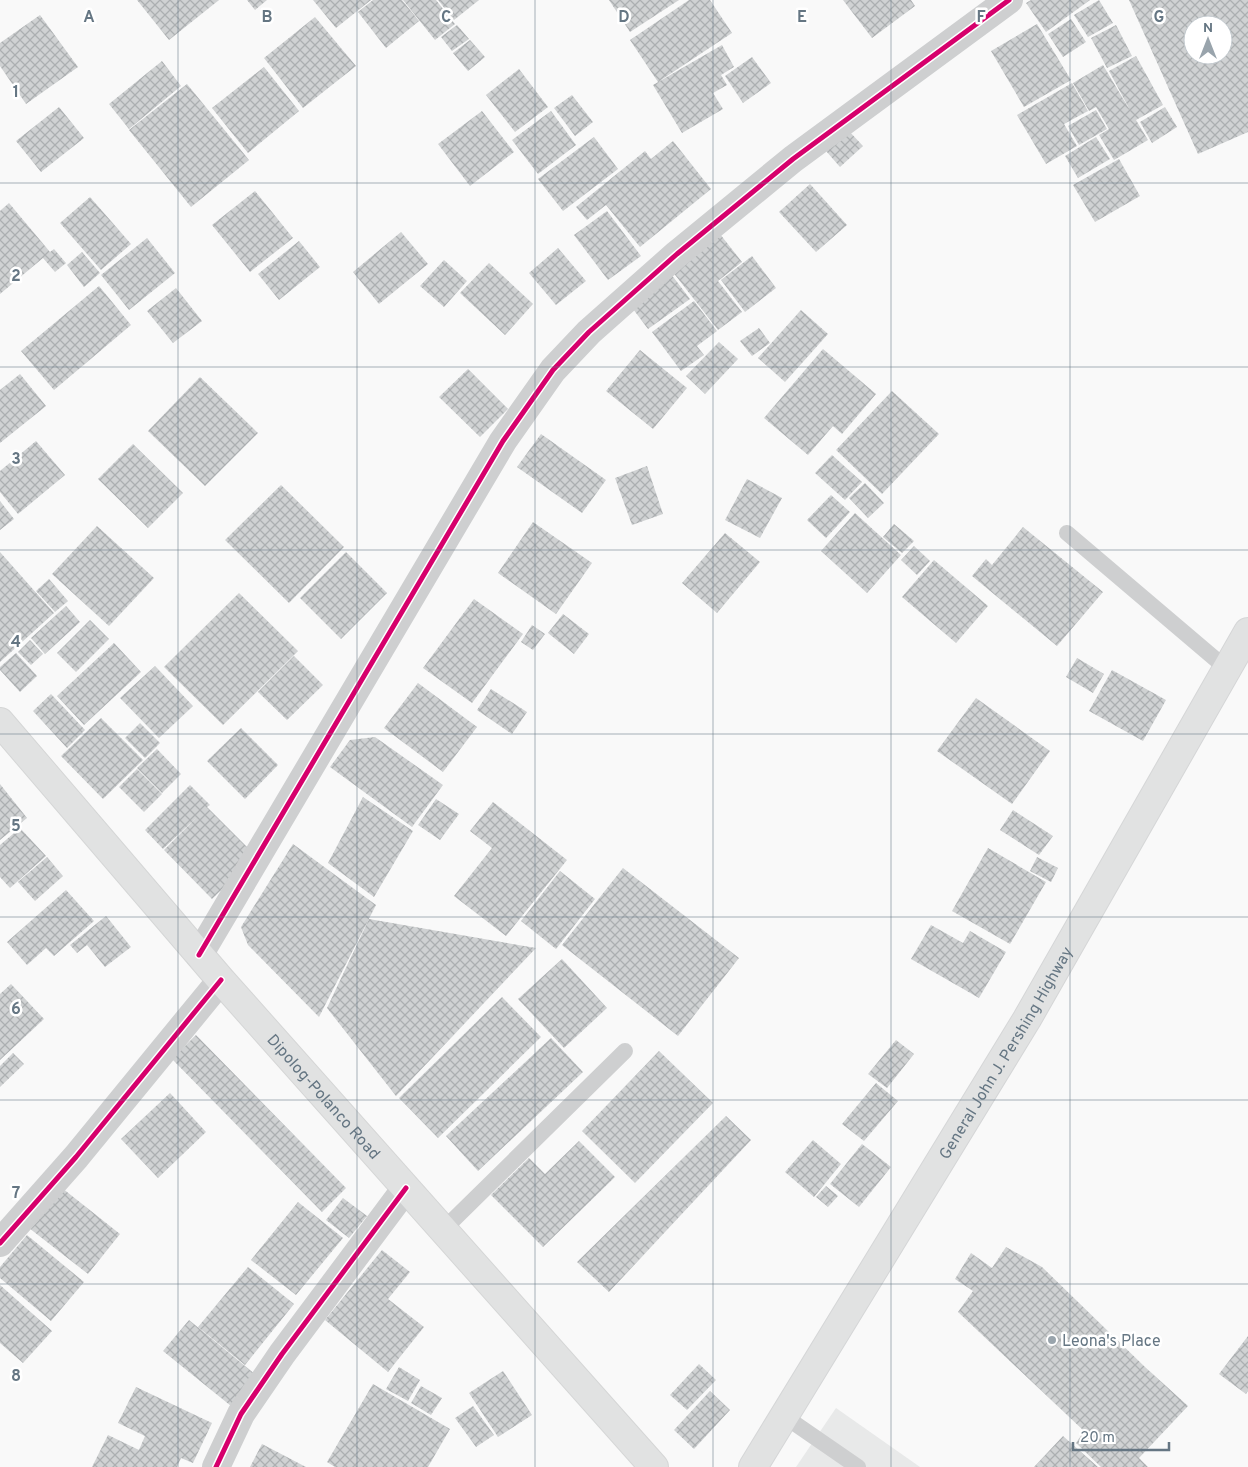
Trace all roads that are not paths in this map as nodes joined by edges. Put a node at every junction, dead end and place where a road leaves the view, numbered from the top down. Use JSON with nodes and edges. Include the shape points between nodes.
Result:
{"nodes":[{"id":1,"x":1009,"y":0,"type":"edge"},
{"id":2,"x":1067,"y":532,"type":"dead end"},
{"id":3,"x":1246,"y":643,"type":"edge"},
{"id":4,"x":1227,"y":669,"type":"junction"},
{"id":5,"x":0,"y":722,"type":"edge"},
{"id":6,"x":199,"y":954,"type":"junction"},
{"id":7,"x":221,"y":980,"type":"junction"},
{"id":8,"x":625,"y":1050,"type":"dead end"},
{"id":9,"x":406,"y":1188,"type":"junction"},
{"id":10,"x":443,"y":1230,"type":"junction"},
{"id":11,"x":0,"y":1244,"type":"edge"},
{"id":12,"x":784,"y":1416,"type":"junction"},
{"id":13,"x":216,"y":1467,"type":"edge"},
{"id":14,"x":654,"y":1467,"type":"edge"},
{"id":15,"x":753,"y":1467,"type":"edge"},
{"id":16,"x":858,"y":1467,"type":"edge"}],
"edges":[{"from":1,"to":6,"type":"street","via":[[785,165],[677,254],[589,332],[552,370],[503,441]]},
{"from":2,"to":4,"type":"lane"},
{"from":3,"to":4,"type":"main road","name":"General John J. Pershing Highway"},
{"from":4,"to":12,"type":"main road","name":"General John J. Pershing Highway","via":[[1027,1018]]},
{"from":5,"to":6,"type":"main road","name":"Dipolog-Polanco Road"},
{"from":6,"to":7,"type":"main road","name":"Dipolog-Polanco Road"},
{"from":7,"to":9,"type":"main road","name":"Dipolog-Polanco Road"},
{"from":7,"to":11,"type":"street"},
{"from":8,"to":10,"type":"lane"},
{"from":9,"to":10,"type":"main road","name":"Dipolog-Polanco Road"},
{"from":9,"to":13,"type":"street","via":[[241,1414]]},
{"from":10,"to":14,"type":"main road","name":"Dipolog-Polanco Road"},
{"from":12,"to":15,"type":"main road","name":"General John J. Pershing Highway"},
{"from":12,"to":16,"type":"lane"}]}
